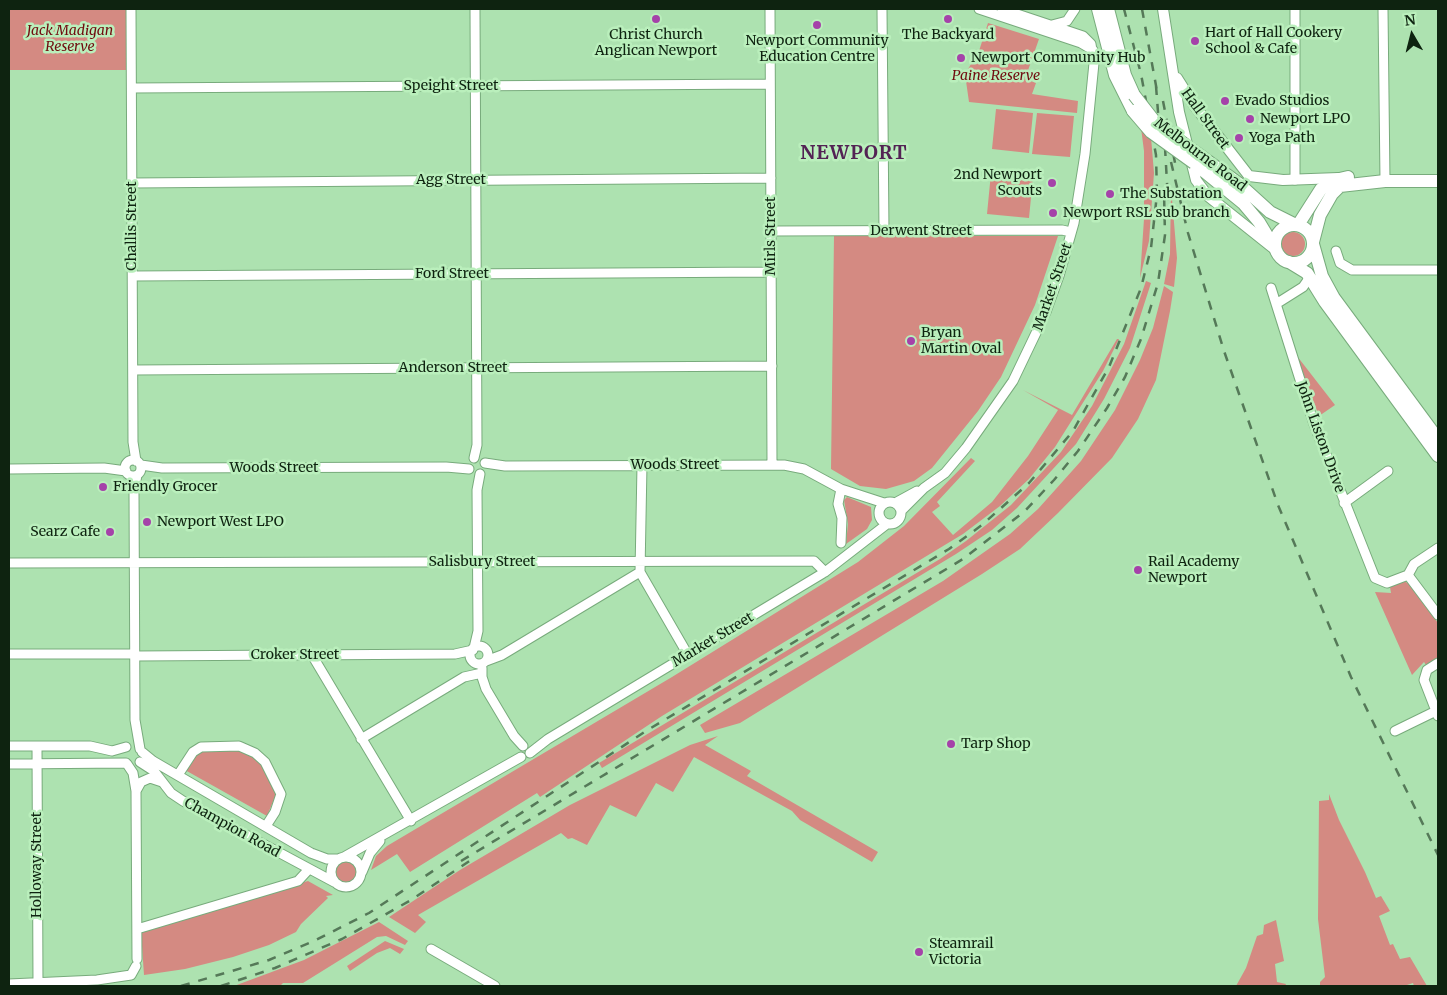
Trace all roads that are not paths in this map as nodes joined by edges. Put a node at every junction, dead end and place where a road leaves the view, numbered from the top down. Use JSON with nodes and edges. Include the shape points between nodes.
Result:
{"nodes":[{"id":1,"x":131,"y":9,"type":"edge"},
{"id":2,"x":475,"y":9,"type":"edge"},
{"id":3,"x":770,"y":9,"type":"edge"},
{"id":4,"x":882,"y":9,"type":"edge"},
{"id":5,"x":979,"y":9,"type":"edge"},
{"id":6,"x":1002,"y":9,"type":"edge"},
{"id":7,"x":1075,"y":9,"type":"edge"},
{"id":8,"x":1098,"y":9,"type":"edge"},
{"id":9,"x":1108,"y":9,"type":"edge"},
{"id":10,"x":1163,"y":9,"type":"edge"},
{"id":11,"x":1295,"y":9,"type":"edge"},
{"id":12,"x":1384,"y":9,"type":"edge"},
{"id":13,"x":1051,"y":25,"type":"junction"},
{"id":14,"x":1093,"y":50,"type":"junction"},
{"id":15,"x":1174,"y":68,"type":"junction"},
{"id":16,"x":770,"y":84,"type":"junction"},
{"id":17,"x":476,"y":86,"type":"junction"},
{"id":18,"x":132,"y":88,"type":"junction"},
{"id":19,"x":1194,"y":106,"type":"junction"},
{"id":20,"x":1179,"y":112,"type":"junction"},
{"id":21,"x":771,"y":178,"type":"junction"},
{"id":22,"x":1340,"y":178,"type":"junction"},
{"id":23,"x":476,"y":180,"type":"junction"},
{"id":24,"x":1296,"y":180,"type":"junction"},
{"id":25,"x":1438,"y":180,"type":"edge"},
{"id":26,"x":1385,"y":181,"type":"junction"},
{"id":27,"x":132,"y":182,"type":"junction"},
{"id":28,"x":1324,"y":195,"type":"junction"},
{"id":29,"x":1297,"y":225,"type":"junction"},
{"id":30,"x":771,"y":231,"type":"junction"},
{"id":31,"x":884,"y":231,"type":"junction"},
{"id":32,"x":1071,"y":232,"type":"junction"},
{"id":33,"x":1313,"y":243,"type":"junction"},
{"id":34,"x":1277,"y":251,"type":"junction"},
{"id":35,"x":1336,"y":251,"type":"dead end"},
{"id":36,"x":1289,"y":262,"type":"junction"},
{"id":37,"x":1438,"y":270,"type":"edge"},
{"id":38,"x":771,"y":272,"type":"junction"},
{"id":39,"x":476,"y":274,"type":"junction"},
{"id":40,"x":133,"y":276,"type":"junction"},
{"id":41,"x":1310,"y":277,"type":"junction"},
{"id":42,"x":1271,"y":288,"type":"dead end"},
{"id":43,"x":1276,"y":304,"type":"junction"},
{"id":44,"x":772,"y":366,"type":"junction"},
{"id":45,"x":476,"y":368,"type":"junction"},
{"id":46,"x":133,"y":370,"type":"junction"},
{"id":47,"x":1430,"y":428,"type":"edge"},
{"id":48,"x":1438,"y":439,"type":"edge"},
{"id":49,"x":1438,"y":456,"type":"edge"},
{"id":50,"x":772,"y":464,"type":"junction"},
{"id":51,"x":642,"y":465,"type":"junction"},
{"id":52,"x":477,"y":466,"type":"junction"},
{"id":53,"x":133,"y":468,"type":"junction"},
{"id":54,"x":9,"y":469,"type":"edge"},
{"id":55,"x":1388,"y":470,"type":"dead end"},
{"id":56,"x":924,"y":488,"type":"junction"},
{"id":57,"x":840,"y":489,"type":"junction"},
{"id":58,"x":866,"y":497,"type":"junction"},
{"id":59,"x":895,"y":502,"type":"junction"},
{"id":60,"x":884,"y":503,"type":"junction"},
{"id":61,"x":1344,"y":503,"type":"junction"},
{"id":62,"x":901,"y":511,"type":"junction"},
{"id":63,"x":879,"y":514,"type":"junction"},
{"id":64,"x":887,"y":524,"type":"junction"},
{"id":65,"x":873,"y":533,"type":"junction"},
{"id":66,"x":841,"y":543,"type":"dead end"},
{"id":67,"x":1438,"y":548,"type":"edge"},
{"id":68,"x":642,"y":561,"type":"junction"},
{"id":69,"x":479,"y":562,"type":"junction"},
{"id":70,"x":9,"y":563,"type":"edge"},
{"id":71,"x":134,"y":563,"type":"junction"},
{"id":72,"x":640,"y":572,"type":"junction"},
{"id":73,"x":825,"y":572,"type":"junction"},
{"id":74,"x":1408,"y":575,"type":"junction"},
{"id":75,"x":1438,"y":615,"type":"edge"},
{"id":76,"x":478,"y":632,"type":"junction"},
{"id":77,"x":474,"y":649,"type":"junction"},
{"id":78,"x":486,"y":649,"type":"junction"},
{"id":79,"x":506,"y":652,"type":"junction"},
{"id":80,"x":9,"y":654,"type":"edge"},
{"id":81,"x":455,"y":654,"type":"junction"},
{"id":82,"x":135,"y":655,"type":"junction"},
{"id":83,"x":312,"y":655,"type":"junction"},
{"id":84,"x":688,"y":655,"type":"junction"},
{"id":85,"x":473,"y":660,"type":"junction"},
{"id":86,"x":486,"y":661,"type":"junction"},
{"id":87,"x":1438,"y":662,"type":"edge"},
{"id":88,"x":479,"y":673,"type":"junction"},
{"id":89,"x":1437,"y":713,"type":"edge"},
{"id":90,"x":135,"y":720,"type":"junction"},
{"id":91,"x":1395,"y":731,"type":"dead end"},
{"id":92,"x":361,"y":739,"type":"junction"},
{"id":93,"x":9,"y":746,"type":"edge"},
{"id":94,"x":37,"y":746,"type":"junction"},
{"id":95,"x":126,"y":747,"type":"junction"},
{"id":96,"x":141,"y":750,"type":"junction"},
{"id":97,"x":523,"y":751,"type":"junction"},
{"id":98,"x":140,"y":762,"type":"junction"},
{"id":99,"x":127,"y":763,"type":"junction"},
{"id":100,"x":9,"y":764,"type":"edge"},
{"id":101,"x":37,"y":764,"type":"junction"},
{"id":102,"x":178,"y":775,"type":"junction"},
{"id":103,"x":162,"y":782,"type":"junction"},
{"id":104,"x":136,"y":791,"type":"junction"},
{"id":105,"x":411,"y":821,"type":"junction"},
{"id":106,"x":266,"y":826,"type":"junction"},
{"id":107,"x":392,"y":832,"type":"junction"},
{"id":108,"x":341,"y":858,"type":"junction"},
{"id":109,"x":309,"y":869,"type":"junction"},
{"id":110,"x":362,"y":872,"type":"junction"},
{"id":111,"x":334,"y":882,"type":"junction"},
{"id":112,"x":137,"y":929,"type":"junction"},
{"id":113,"x":431,"y":949,"type":"dead end"},
{"id":114,"x":9,"y":984,"type":"edge"},
{"id":115,"x":38,"y":984,"type":"junction"},
{"id":116,"x":495,"y":986,"type":"edge"}],
"edges":[{"from":1,"to":18,"type":"street","name":"Challis Street"},
{"from":2,"to":17,"type":"street"},
{"from":3,"to":16,"type":"street","name":"Mirls Street"},
{"from":4,"to":31,"type":"street"},
{"from":5,"to":14,"type":"street","via":[[1081,43]]},
{"from":6,"to":13,"type":"street"},
{"from":7,"to":13,"type":"street","via":[[1068,20]]},
{"from":8,"to":34,"type":"main road","name":"Melbourne Road","bridge":true,"via":[[1115,75],[1133,112],[1152,132],[1243,202]]},
{"from":9,"to":29,"type":"main road","name":"Melbourne Road","bridge":true,"via":[[1125,75],[1134,95],[1155,122],[1238,183],[1270,212]]},
{"from":10,"to":15,"type":"street","name":"Hall Street"},
{"from":11,"to":24,"type":"street"},
{"from":12,"to":26,"type":"street"},
{"from":13,"to":14,"type":"street","via":[[1086,37]]},
{"from":14,"to":32,"type":"street","name":"Market Street","via":[[1082,179]]},
{"from":15,"to":19,"type":"street","name":"Hall Street","via":[[1179,83]]},
{"from":15,"to":20,"type":"street","name":"Hall Street"},
{"from":16,"to":17,"type":"street","name":"Speight Street"},
{"from":16,"to":21,"type":"street","name":"Mirls Street"},
{"from":17,"to":18,"type":"street","name":"Speight Street"},
{"from":17,"to":23,"type":"street"},
{"from":18,"to":27,"type":"street","name":"Challis Street"},
{"from":19,"to":20,"type":"street","via":[[1185,104]]},
{"from":19,"to":24,"type":"street","name":"Hall Street","via":[[1246,175],[1258,179]]},
{"from":20,"to":34,"type":"street","name":"Hall Street","via":[[1192,169],[1200,187]]},
{"from":21,"to":23,"type":"street","name":"Agg Street"},
{"from":21,"to":30,"type":"street","name":"Mirls Street"},
{"from":22,"to":24,"type":"street","name":"Hall Street"},
{"from":22,"to":26,"type":"main road"},
{"from":22,"to":28,"type":"main road"},
{"from":23,"to":27,"type":"street","name":"Agg Street"},
{"from":23,"to":39,"type":"street"},
{"from":24,"to":28,"type":"street","name":"Hall Street"},
{"from":25,"to":26,"type":"main road"},
{"from":26,"to":28,"type":"main road","via":[[1342,186]]},
{"from":27,"to":40,"type":"street","name":"Challis Street"},
{"from":28,"to":29,"type":"main road"},
{"from":28,"to":33,"type":"main road"},
{"from":29,"to":33,"type":"main road","via":[[1308,231]]},
{"from":29,"to":34,"type":"main road","via":[[1286,226],[1279,233],[1275,242]]},
{"from":30,"to":31,"type":"street","name":"Derwent Street"},
{"from":30,"to":38,"type":"street","name":"Mirls Street"},
{"from":31,"to":32,"type":"street","name":"Derwent Street"},
{"from":32,"to":56,"type":"street","name":"Market Street","via":[[1046,312],[1013,381],[966,448],[945,472]]},
{"from":33,"to":36,"type":"main road","via":[[1306,259]]},
{"from":33,"to":47,"type":"main road","via":[[1322,276],[1334,298]]},
{"from":34,"to":36,"type":"main road"},
{"from":35,"to":37,"type":"street","via":[[1338,261],[1352,270]]},
{"from":36,"to":41,"type":"main road"},
{"from":38,"to":39,"type":"street","name":"Ford Street"},
{"from":38,"to":44,"type":"street","name":"Mirls Street"},
{"from":39,"to":40,"type":"street","name":"Ford Street"},
{"from":39,"to":45,"type":"street"},
{"from":40,"to":46,"type":"street","name":"Challis Street"},
{"from":41,"to":43,"type":"street","via":[[1303,287]]},
{"from":41,"to":47,"type":"main road","via":[[1326,302]]},
{"from":42,"to":43,"type":"street","name":"John Liston Drive"},
{"from":43,"to":61,"type":"street","name":"John Liston Drive","via":[[1314,424]]},
{"from":44,"to":45,"type":"street","name":"Anderson Street"},
{"from":44,"to":50,"type":"street","name":"Mirls Street"},
{"from":45,"to":46,"type":"street","name":"Anderson Street"},
{"from":45,"to":52,"type":"street"},
{"from":46,"to":53,"type":"street","name":"Challis Street"},
{"from":47,"to":48,"type":"main road"},
{"from":47,"to":49,"type":"main road"},
{"from":50,"to":51,"type":"street","name":"Woods Street"},
{"from":50,"to":57,"type":"street","name":"Woods Street","via":[[804,469]]},
{"from":51,"to":52,"type":"street","name":"Woods Street"},
{"from":51,"to":68,"type":"street"},
{"from":52,"to":53,"type":"street","name":"Woods Street"},
{"from":52,"to":69,"type":"street"},
{"from":53,"to":54,"type":"street","name":"Woods Street"},
{"from":53,"to":71,"type":"street","name":"Challis Street"},
{"from":55,"to":61,"type":"street"},
{"from":56,"to":59,"type":"street","name":"Market Street"},
{"from":56,"to":62,"type":"street","name":"Market Street"},
{"from":57,"to":58,"type":"street","name":"Woods Street"},
{"from":57,"to":66,"type":"street"},
{"from":58,"to":60,"type":"street","name":"Woods Street"},
{"from":58,"to":63,"type":"street"},
{"from":59,"to":60,"type":"street"},
{"from":59,"to":62,"type":"street"},
{"from":60,"to":63,"type":"street"},
{"from":61,"to":74,"type":"street","name":"John Liston Drive","via":[[1375,578],[1389,583]]},
{"from":62,"to":64,"type":"street","via":[[898,521]]},
{"from":63,"to":64,"type":"street"},
{"from":63,"to":65,"type":"street","name":"Market Street"},
{"from":64,"to":65,"type":"street","name":"Market Street"},
{"from":65,"to":73,"type":"street","name":"Market Street","via":[[866,542]]},
{"from":67,"to":74,"type":"street","via":[[1414,564]]},
{"from":68,"to":69,"type":"street","name":"Salisbury Street"},
{"from":68,"to":72,"type":"street"},
{"from":68,"to":73,"type":"street","name":"Salisbury Street","via":[[814,561]]},
{"from":69,"to":71,"type":"street","name":"Salisbury Street"},
{"from":69,"to":76,"type":"street"},
{"from":70,"to":71,"type":"street","name":"Salisbury Street"},
{"from":71,"to":82,"type":"street","name":"Challis Street"},
{"from":72,"to":79,"type":"street"},
{"from":72,"to":84,"type":"street"},
{"from":73,"to":84,"type":"street","name":"Market Street"},
{"from":74,"to":75,"type":"street"},
{"from":76,"to":77,"type":"street"},
{"from":76,"to":78,"type":"street"},
{"from":77,"to":78,"type":"street","via":[[480,646]]},
{"from":77,"to":81,"type":"street","name":"Croker Street"},
{"from":77,"to":85,"type":"street"},
{"from":78,"to":79,"type":"street","via":[[495,653]]},
{"from":78,"to":86,"type":"street"},
{"from":79,"to":86,"type":"street"},
{"from":80,"to":82,"type":"street","name":"Croker Street"},
{"from":81,"to":83,"type":"street","name":"Croker Street"},
{"from":81,"to":85,"type":"street","name":"Croker Street"},
{"from":82,"to":83,"type":"street","name":"Croker Street"},
{"from":82,"to":90,"type":"street","name":"Challis Street"},
{"from":83,"to":92,"type":"street"},
{"from":84,"to":97,"type":"street","name":"Market Street"},
{"from":85,"to":86,"type":"street","via":[[478,663]]},
{"from":85,"to":88,"type":"street"},
{"from":86,"to":88,"type":"street"},
{"from":87,"to":89,"type":"street","via":[[1427,670],[1424,680]]},
{"from":88,"to":92,"type":"street","via":[[459,680]]},
{"from":88,"to":97,"type":"street","via":[[479,682]]},
{"from":89,"to":91,"type":"street"},
{"from":90,"to":95,"type":"street","name":"Challis Street"},
{"from":90,"to":96,"type":"street","name":"Challis Street"},
{"from":92,"to":105,"type":"street"},
{"from":93,"to":94,"type":"street"},
{"from":94,"to":95,"type":"street","via":[[90,746],[112,751]]},
{"from":94,"to":101,"type":"street","name":"Holloway Street"},
{"from":95,"to":96,"type":"street","via":[[134,745]]},
{"from":95,"to":99,"type":"street","via":[[122,754]]},
{"from":96,"to":98,"type":"street"},
{"from":96,"to":102,"type":"street","name":"Champion Road"},
{"from":97,"to":105,"type":"street","name":"Market Street"},
{"from":98,"to":99,"type":"street","via":[[134,765]]},
{"from":98,"to":103,"type":"street","name":"Champion Road","via":[[154,770]]},
{"from":98,"to":104,"type":"street"},
{"from":99,"to":101,"type":"street"},
{"from":99,"to":104,"type":"street"},
{"from":100,"to":101,"type":"street"},
{"from":101,"to":115,"type":"street","name":"Holloway Street"},
{"from":102,"to":106,"type":"street","name":"Champion Road"},
{"from":102,"to":106,"type":"street","via":[[193,752],[201,747],[239,746],[255,753],[265,762],[281,794]]},
{"from":103,"to":104,"type":"street","via":[[148,778]]},
{"from":103,"to":109,"type":"street","name":"Champion Road","via":[[183,801]]},
{"from":104,"to":112,"type":"street"},
{"from":105,"to":107,"type":"street","name":"Market Street"},
{"from":106,"to":108,"type":"street","name":"Champion Road","via":[[314,854],[326,859]]},
{"from":107,"to":108,"type":"street","name":"Market Street"},
{"from":107,"to":110,"type":"street","name":"Market Street","via":[[371,851]]},
{"from":108,"to":110,"type":"street","via":[[357,861]]},
{"from":108,"to":111,"type":"street","via":[[331,870]]},
{"from":109,"to":111,"type":"street","name":"Champion Road"},
{"from":109,"to":112,"type":"street","via":[[298,881]]},
{"from":110,"to":111,"type":"street","via":[[359,881],[352,886],[344,888]]},
{"from":112,"to":115,"type":"street","via":[[136,962],[131,975]]},
{"from":113,"to":116,"type":"street"},
{"from":114,"to":115,"type":"street"}]}
